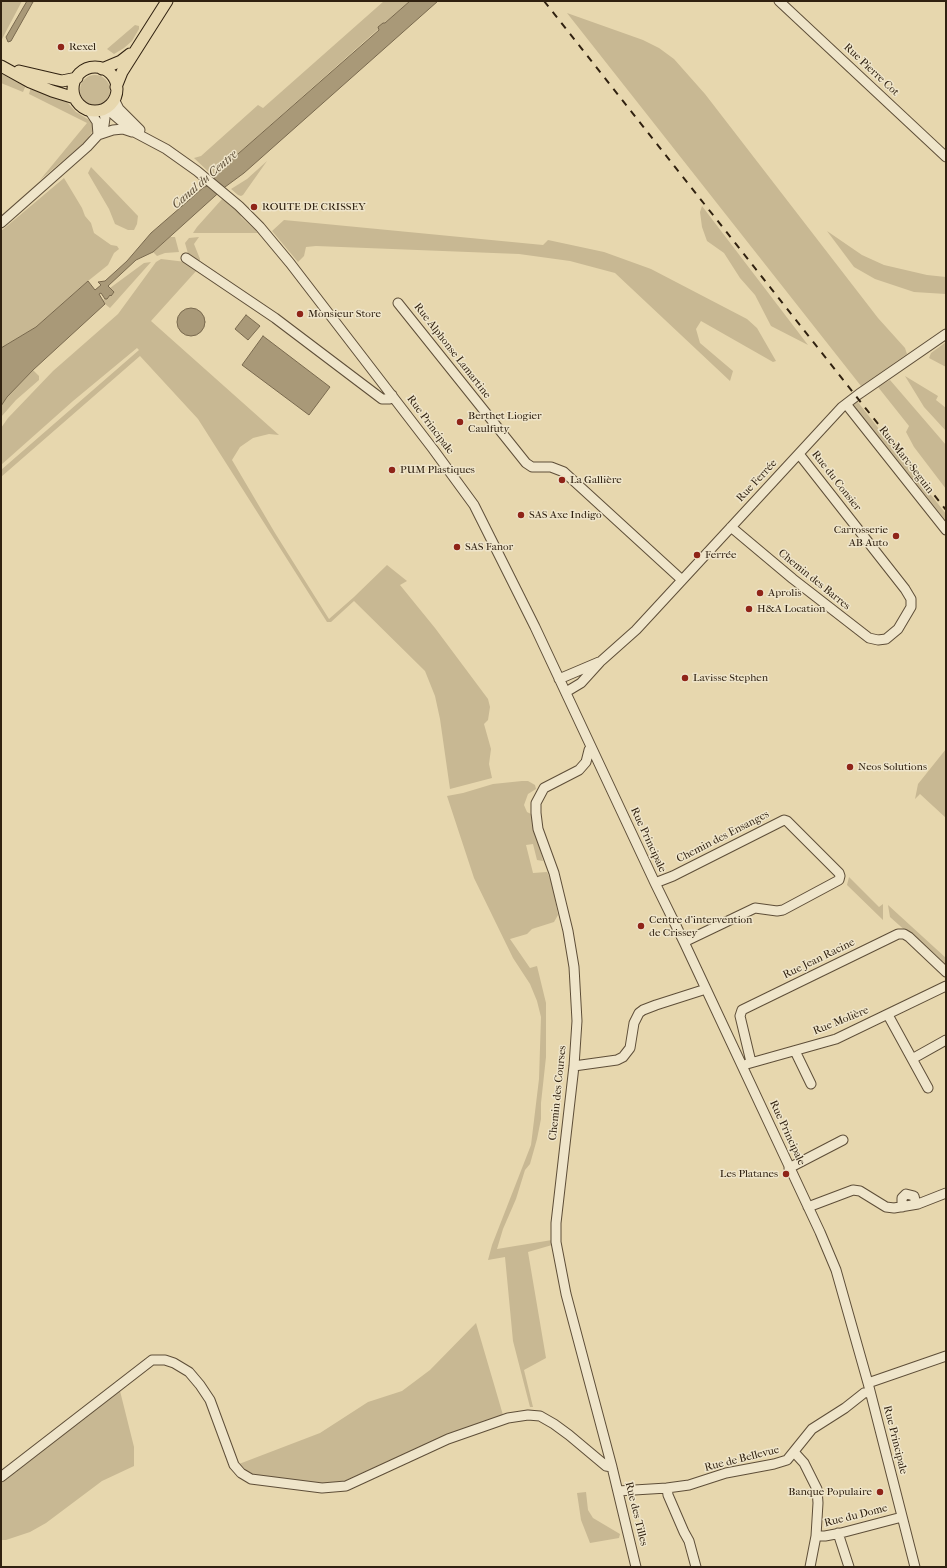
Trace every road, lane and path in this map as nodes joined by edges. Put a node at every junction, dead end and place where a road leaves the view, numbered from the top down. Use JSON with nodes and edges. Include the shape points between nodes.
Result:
{"nodes":[{"id":1,"x":167,"y":1,"type":"edge"},
{"id":2,"x":779,"y":1,"type":"edge"},
{"id":3,"x":135,"y":50,"type":"junction"},
{"id":4,"x":4,"y":67,"type":"edge"},
{"id":5,"x":102,"y":69,"type":"junction"},
{"id":6,"x":77,"y":78,"type":"junction"},
{"id":7,"x":116,"y":87,"type":"junction"},
{"id":8,"x":75,"y":98,"type":"junction"},
{"id":9,"x":114,"y":99,"type":"junction"},
{"id":10,"x":105,"y":109,"type":"junction"},
{"id":11,"x":89,"y":110,"type":"junction"},
{"id":12,"x":134,"y":132,"type":"junction"},
{"id":13,"x":98,"y":135,"type":"junction"},
{"id":14,"x":148,"y":138,"type":"junction"},
{"id":15,"x":946,"y":157,"type":"edge"},
{"id":16,"x":1,"y":223,"type":"edge"},
{"id":17,"x":186,"y":258,"type":"dead end"},
{"id":18,"x":398,"y":303,"type":"dead end"},
{"id":19,"x":946,"y":334,"type":"edge"},
{"id":20,"x":392,"y":395,"type":"junction"},
{"id":21,"x":846,"y":404,"type":"junction"},
{"id":22,"x":799,"y":454,"type":"junction"},
{"id":23,"x":731,"y":527,"type":"junction"},
{"id":24,"x":946,"y":530,"type":"edge"},
{"id":25,"x":682,"y":580,"type":"junction"},
{"id":26,"x":886,"y":639,"type":"joint"},
{"id":27,"x":600,"y":662,"type":"junction"},
{"id":28,"x":559,"y":679,"type":"junction"},
{"id":29,"x":566,"y":692,"type":"junction"},
{"id":30,"x":592,"y":748,"type":"junction"},
{"id":31,"x":655,"y":883,"type":"junction"},
{"id":32,"x":684,"y":942,"type":"junction"},
{"id":33,"x":946,"y":972,"type":"edge"},
{"id":34,"x":946,"y":986,"type":"edge"},
{"id":35,"x":706,"y":989,"type":"junction"},
{"id":36,"x":888,"y":1015,"type":"junction"},
{"id":37,"x":946,"y":1040,"type":"edge"},
{"id":38,"x":795,"y":1051,"type":"junction"},
{"id":39,"x":912,"y":1060,"type":"junction"},
{"id":40,"x":751,"y":1062,"type":"junction"},
{"id":41,"x":741,"y":1065,"type":"junction"},
{"id":42,"x":574,"y":1066,"type":"junction"},
{"id":43,"x":811,"y":1084,"type":"dead end"},
{"id":44,"x":928,"y":1088,"type":"dead end"},
{"id":45,"x":843,"y":1140,"type":"dead end"},
{"id":46,"x":789,"y":1168,"type":"junction"},
{"id":47,"x":946,"y":1193,"type":"edge"},
{"id":48,"x":808,"y":1207,"type":"junction"},
{"id":49,"x":946,"y":1356,"type":"edge"},
{"id":50,"x":869,"y":1388,"type":"junction"},
{"id":51,"x":794,"y":1452,"type":"junction"},
{"id":52,"x":612,"y":1467,"type":"junction"},
{"id":53,"x":1,"y":1477,"type":"edge"},
{"id":54,"x":666,"y":1488,"type":"junction"},
{"id":55,"x":618,"y":1491,"type":"junction"},
{"id":56,"x":902,"y":1517,"type":"junction"},
{"id":57,"x":838,"y":1533,"type":"junction"},
{"id":58,"x":816,"y":1536,"type":"junction"},
{"id":59,"x":636,"y":1567,"type":"edge"},
{"id":60,"x":696,"y":1567,"type":"edge"},
{"id":61,"x":810,"y":1567,"type":"edge"},
{"id":62,"x":850,"y":1567,"type":"edge"},
{"id":63,"x":915,"y":1567,"type":"edge"}],
"edges":[{"from":1,"to":3,"type":"main road"},
{"from":2,"to":15,"type":"street","name":"Rue Pierre Cot"},
{"from":3,"to":5,"type":"main road","via":[[121,61]]},
{"from":3,"to":7,"type":"main road"},
{"from":4,"to":6,"type":"main road","via":[[62,81]]},
{"from":4,"to":8,"type":"main road","via":[[52,91]]},
{"from":5,"to":6,"type":"main road","via":[[87,69]]},
{"from":5,"to":7,"type":"main road","via":[[112,76]]},
{"from":6,"to":8,"type":"main road"},
{"from":7,"to":9,"type":"main road"},
{"from":8,"to":11,"type":"main road","via":[[80,106]]},
{"from":9,"to":10,"type":"main road"},
{"from":9,"to":14,"type":"street","via":[[119,109]]},
{"from":10,"to":11,"type":"main road"},
{"from":10,"to":12,"type":"street"},
{"from":10,"to":13,"type":"street","via":[[104,125]]},
{"from":11,"to":13,"type":"street","via":[[97,122]]},
{"from":12,"to":13,"type":"street","via":[[123,129]]},
{"from":12,"to":14,"type":"street"},
{"from":13,"to":16,"type":"street"},
{"from":14,"to":20,"type":"street","name":"Rue Principale","via":[[182,159],[245,212],[278,248]]},
{"from":17,"to":20,"type":"street","via":[[275,318],[382,399],[390,399]]},
{"from":18,"to":25,"type":"street","name":"Rue Alphonse Lamartine","via":[[526,463],[532,467],[551,467],[564,472]]},
{"from":19,"to":21,"type":"street","name":"Rue Ferrée"},
{"from":20,"to":28,"type":"street","name":"Rue Principale","via":[[474,506]]},
{"from":21,"to":22,"type":"street","name":"Rue Ferrée"},
{"from":21,"to":24,"type":"street","name":"Rue Marc Seguin"},
{"from":22,"to":23,"type":"street","name":"Rue Ferrée"},
{"from":22,"to":26,"type":"street","name":"Rue du Consier","via":[[911,599],[911,607],[906,617],[898,629]]},
{"from":23,"to":25,"type":"street","name":"Rue Ferrée"},
{"from":23,"to":26,"type":"street","name":"Chemin des Barres","via":[[857,630],[869,638]]},
{"from":25,"to":27,"type":"street","name":"Rue Ferrée","via":[[630,636]]},
{"from":27,"to":28,"type":"street","name":"Rue Ferrée"},
{"from":27,"to":29,"type":"street","name":"Rue Ferrée","via":[[581,683]]},
{"from":28,"to":29,"type":"street","name":"Rue Principale"},
{"from":29,"to":30,"type":"street","name":"Rue Principale"},
{"from":30,"to":31,"type":"street","name":"Rue Principale"},
{"from":30,"to":42,"type":"street","name":"Chemin des Courses","via":[[586,762],[578,770],[565,779],[547,786],[536,803],[538,829],[554,873],[574,966],[577,1021]]},
{"from":31,"to":32,"type":"street","name":"Rue Principale"},
{"from":31,"to":32,"type":"street","name":"Chemin des Ensanges","via":[[728,849],[780,820],[787,821],[839,873],[839,880],[783,910],[756,908]]},
{"from":32,"to":35,"type":"street","name":"Rue Principale"},
{"from":33,"to":40,"type":"street","name":"Rue Jean Racine","via":[[909,937],[898,934],[742,1010],[740,1016]]},
{"from":34,"to":36,"type":"street","name":"Rue Molière"},
{"from":35,"to":41,"type":"street","name":"Rue Principale"},
{"from":35,"to":42,"type":"street","via":[[639,1013],[634,1023],[630,1048],[623,1058]]},
{"from":36,"to":38,"type":"street","name":"Rue Molière","via":[[836,1039]]},
{"from":36,"to":39,"type":"street"},
{"from":37,"to":39,"type":"street"},
{"from":38,"to":40,"type":"street","name":"Rue Molière"},
{"from":38,"to":43,"type":"street"},
{"from":39,"to":44,"type":"street"},
{"from":40,"to":41,"type":"street","name":"Rue Molière"},
{"from":41,"to":46,"type":"street","name":"Rue Principale"},
{"from":42,"to":52,"type":"street","name":"Chemin des Courses","via":[[556,1242],[566,1294]]},
{"from":45,"to":46,"type":"street"},
{"from":46,"to":48,"type":"street","name":"Rue Principale"},
{"from":47,"to":48,"type":"street","via":[[916,1204],[914,1196],[906,1194],[902,1198],[902,1207],[894,1208],[886,1207],[860,1191],[853,1190]]},
{"from":48,"to":50,"type":"street","name":"Rue Principale","via":[[836,1270]]},
{"from":49,"to":50,"type":"street","name":"Rue de Bellevue"},
{"from":50,"to":51,"type":"street","name":"Rue de Bellevue","via":[[845,1408],[812,1429]]},
{"from":50,"to":56,"type":"street","name":"Rue Principale"},
{"from":51,"to":54,"type":"street","name":"Rue de Bellevue","via":[[787,1460],[774,1464],[744,1469],[689,1485]]},
{"from":51,"to":58,"type":"street","name":"Rue du Dome","via":[[804,1463],[817,1489]]},
{"from":52,"to":53,"type":"street","via":[[606,1466],[570,1435],[540,1416],[528,1415],[508,1418],[448,1439],[346,1486],[322,1488],[251,1479],[234,1465],[210,1400],[200,1385],[189,1372],[174,1363],[152,1360]]},
{"from":52,"to":55,"type":"street","name":"Rue des Tilles"},
{"from":54,"to":55,"type":"street","name":"Rue de Bellevue"},
{"from":54,"to":60,"type":"street","via":[[689,1541]]},
{"from":55,"to":59,"type":"street","name":"Rue des Tilles"},
{"from":56,"to":57,"type":"street","name":"Rue du Dome"},
{"from":56,"to":63,"type":"street","name":"Rue Principale"},
{"from":57,"to":58,"type":"street","name":"Rue du Dome"},
{"from":57,"to":62,"type":"street"},
{"from":58,"to":61,"type":"street","name":"Rue du Dome"}]}
